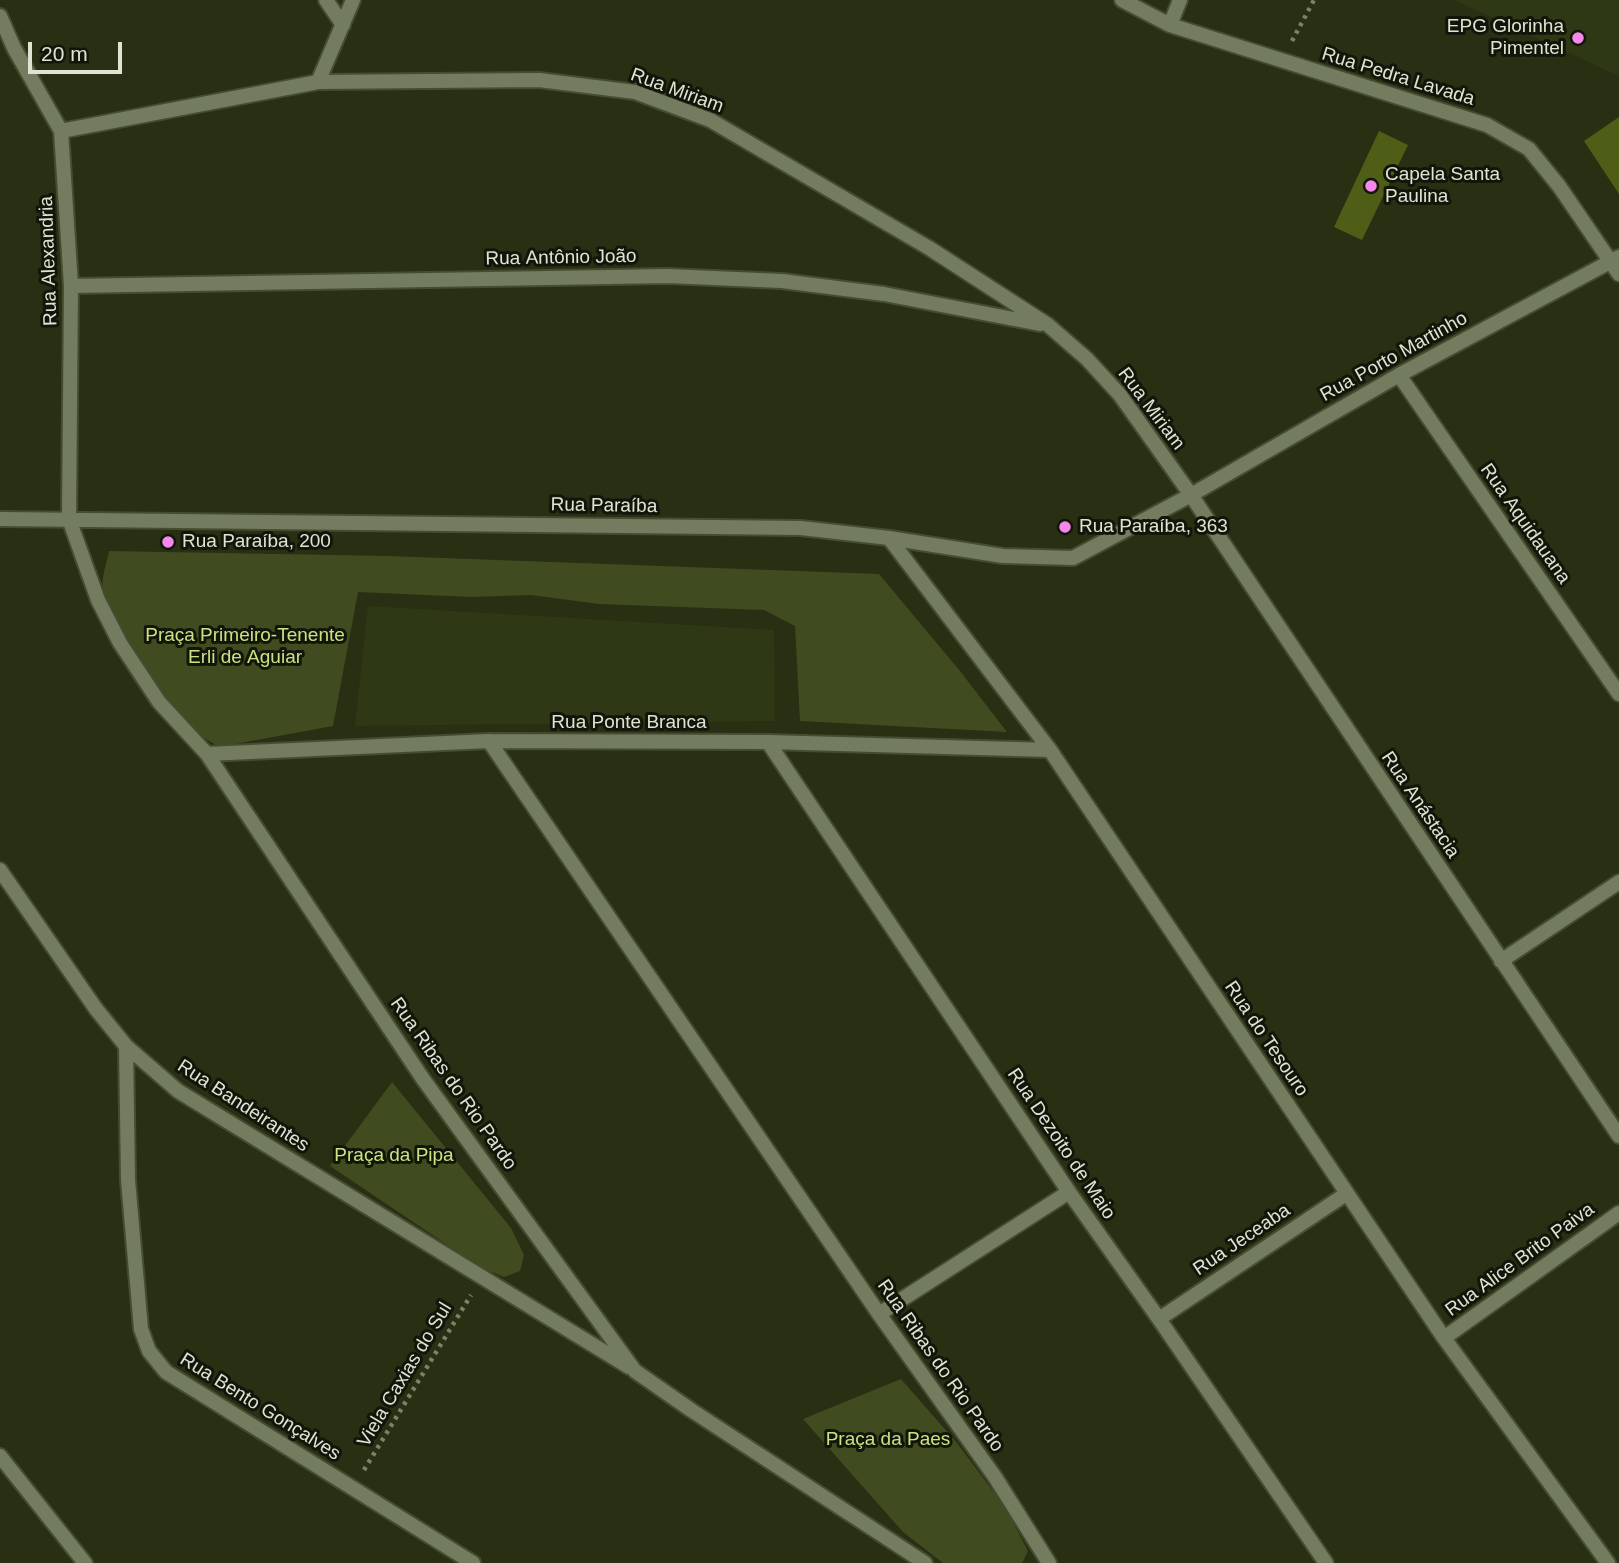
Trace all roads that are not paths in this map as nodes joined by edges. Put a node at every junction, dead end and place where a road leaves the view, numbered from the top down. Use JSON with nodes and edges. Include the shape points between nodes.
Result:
{"nodes":[{"id":1,"x":326,"y":0,"type":"edge"},
{"id":2,"x":353,"y":0,"type":"edge"},
{"id":3,"x":1122,"y":0,"type":"edge"},
{"id":4,"x":1180,"y":0,"type":"edge"},
{"id":5,"x":0,"y":16,"type":"edge"},
{"id":6,"x":343,"y":25,"type":"junction"},
{"id":7,"x":1170,"y":25,"type":"junction"},
{"id":8,"x":318,"y":82,"type":"junction"},
{"id":9,"x":61,"y":131,"type":"junction"},
{"id":10,"x":1616,"y":265,"type":"edge"},
{"id":11,"x":71,"y":286,"type":"junction"},
{"id":12,"x":1048,"y":325,"type":"junction"},
{"id":13,"x":1399,"y":375,"type":"junction"},
{"id":14,"x":1191,"y":495,"type":"junction"},
{"id":15,"x":0,"y":519,"type":"edge"},
{"id":16,"x":69,"y":519,"type":"junction"},
{"id":17,"x":889,"y":538,"type":"junction"},
{"id":18,"x":1619,"y":694,"type":"edge"},
{"id":19,"x":489,"y":741,"type":"junction"},
{"id":20,"x":768,"y":742,"type":"junction"},
{"id":21,"x":1050,"y":750,"type":"junction"},
{"id":22,"x":207,"y":754,"type":"junction"},
{"id":23,"x":0,"y":870,"type":"edge"},
{"id":24,"x":1619,"y":882,"type":"edge"},
{"id":25,"x":1501,"y":961,"type":"junction"},
{"id":26,"x":126,"y":1046,"type":"junction"},
{"id":27,"x":1619,"y":1136,"type":"edge"},
{"id":28,"x":1069,"y":1192,"type":"junction"},
{"id":29,"x":1346,"y":1194,"type":"junction"},
{"id":30,"x":1619,"y":1213,"type":"edge"},
{"id":31,"x":879,"y":1314,"type":"junction"},
{"id":32,"x":1159,"y":1318,"type":"junction"},
{"id":33,"x":1444,"y":1338,"type":"junction"},
{"id":34,"x":635,"y":1371,"type":"junction"},
{"id":35,"x":0,"y":1456,"type":"edge"},
{"id":36,"x":85,"y":1563,"type":"edge"},
{"id":37,"x":473,"y":1563,"type":"edge"},
{"id":38,"x":925,"y":1563,"type":"edge"},
{"id":39,"x":1049,"y":1563,"type":"edge"},
{"id":40,"x":1326,"y":1563,"type":"edge"},
{"id":41,"x":1608,"y":1563,"type":"edge"}],
"edges":[{"from":1,"to":6,"type":"street"},
{"from":2,"to":6,"type":"street"},
{"from":3,"to":7,"type":"street","name":"Rua Pedra Lavada"},
{"from":4,"to":7,"type":"street"},
{"from":5,"to":9,"type":"street","name":"Rua Alexandria"},
{"from":6,"to":8,"type":"street"},
{"from":7,"to":10,"type":"street","name":"Rua Pedra Lavada","via":[[1488,125],[1529,149]]},
{"from":8,"to":9,"type":"street","name":"Rua Miriam"},
{"from":8,"to":12,"type":"street","name":"Rua Miriam","via":[[539,80],[635,92],[710,120],[929,248]]},
{"from":9,"to":11,"type":"street","name":"Rua Alexandria"},
{"from":10,"to":13,"type":"street","name":"Rua Porto Martinho"},
{"from":11,"to":12,"type":"street","name":"Rua Antônio João","via":[[668,276],[807,284]]},
{"from":11,"to":16,"type":"street","name":"Rua Alexandria"},
{"from":12,"to":14,"type":"street","name":"Rua Miriam","via":[[1121,396]]},
{"from":13,"to":14,"type":"street","name":"Rua Porto Martinho"},
{"from":13,"to":18,"type":"street","name":"Rua Aquidauana"},
{"from":14,"to":17,"type":"street","name":"Rua Paraíba","via":[[1073,558],[1003,556]]},
{"from":14,"to":25,"type":"street","name":"Rua Anástacia"},
{"from":15,"to":16,"type":"street","name":"Rua Paraíba"},
{"from":16,"to":17,"type":"street","name":"Rua Paraíba","via":[[801,528]]},
{"from":16,"to":22,"type":"street","name":"Rua Ribas do Rio Pardo","via":[[98,600],[120,643],[159,702]]},
{"from":17,"to":21,"type":"street","name":"Rua do Tesouro"},
{"from":19,"to":20,"type":"street","name":"Rua Ponte Branca"},
{"from":19,"to":22,"type":"street","name":"Rua Ponte Branca"},
{"from":19,"to":31,"type":"street","name":"Rua Ribas do Rio Pardo"},
{"from":20,"to":21,"type":"street","name":"Rua Ponte Branca"},
{"from":20,"to":28,"type":"street","name":"Rua Dezoito de Maio"},
{"from":21,"to":29,"type":"street","name":"Rua do Tesouro"},
{"from":22,"to":34,"type":"street","name":"Rua Ribas do Rio Pardo","via":[[423,1079]]},
{"from":23,"to":26,"type":"street","name":"Rua Bandeirantes"},
{"from":24,"to":25,"type":"street"},
{"from":25,"to":27,"type":"street","name":"Rua Anástacia"},
{"from":26,"to":34,"type":"street","name":"Rua Bandeirantes","via":[[178,1091]]},
{"from":26,"to":37,"type":"street","name":"Rua Bento Gonçalves","via":[[128,1180],[141,1329],[149,1351],[166,1372]]},
{"from":28,"to":31,"type":"street"},
{"from":28,"to":32,"type":"street","name":"Rua Dezoito de Maio"},
{"from":29,"to":32,"type":"street","name":"Rua Jeceaba"},
{"from":29,"to":33,"type":"street","name":"Rua do Tesouro"},
{"from":30,"to":33,"type":"street","name":"Rua Alice Brito Paiva"},
{"from":31,"to":39,"type":"street","name":"Rua Ribas do Rio Pardo","via":[[995,1477]]},
{"from":32,"to":40,"type":"street","name":"Rua Dezoito de Maio"},
{"from":33,"to":41,"type":"street","name":"Rua do Tesouro"},
{"from":34,"to":38,"type":"street","name":"Rua Ribas do Rio Pardo"},
{"from":35,"to":36,"type":"street"}]}
